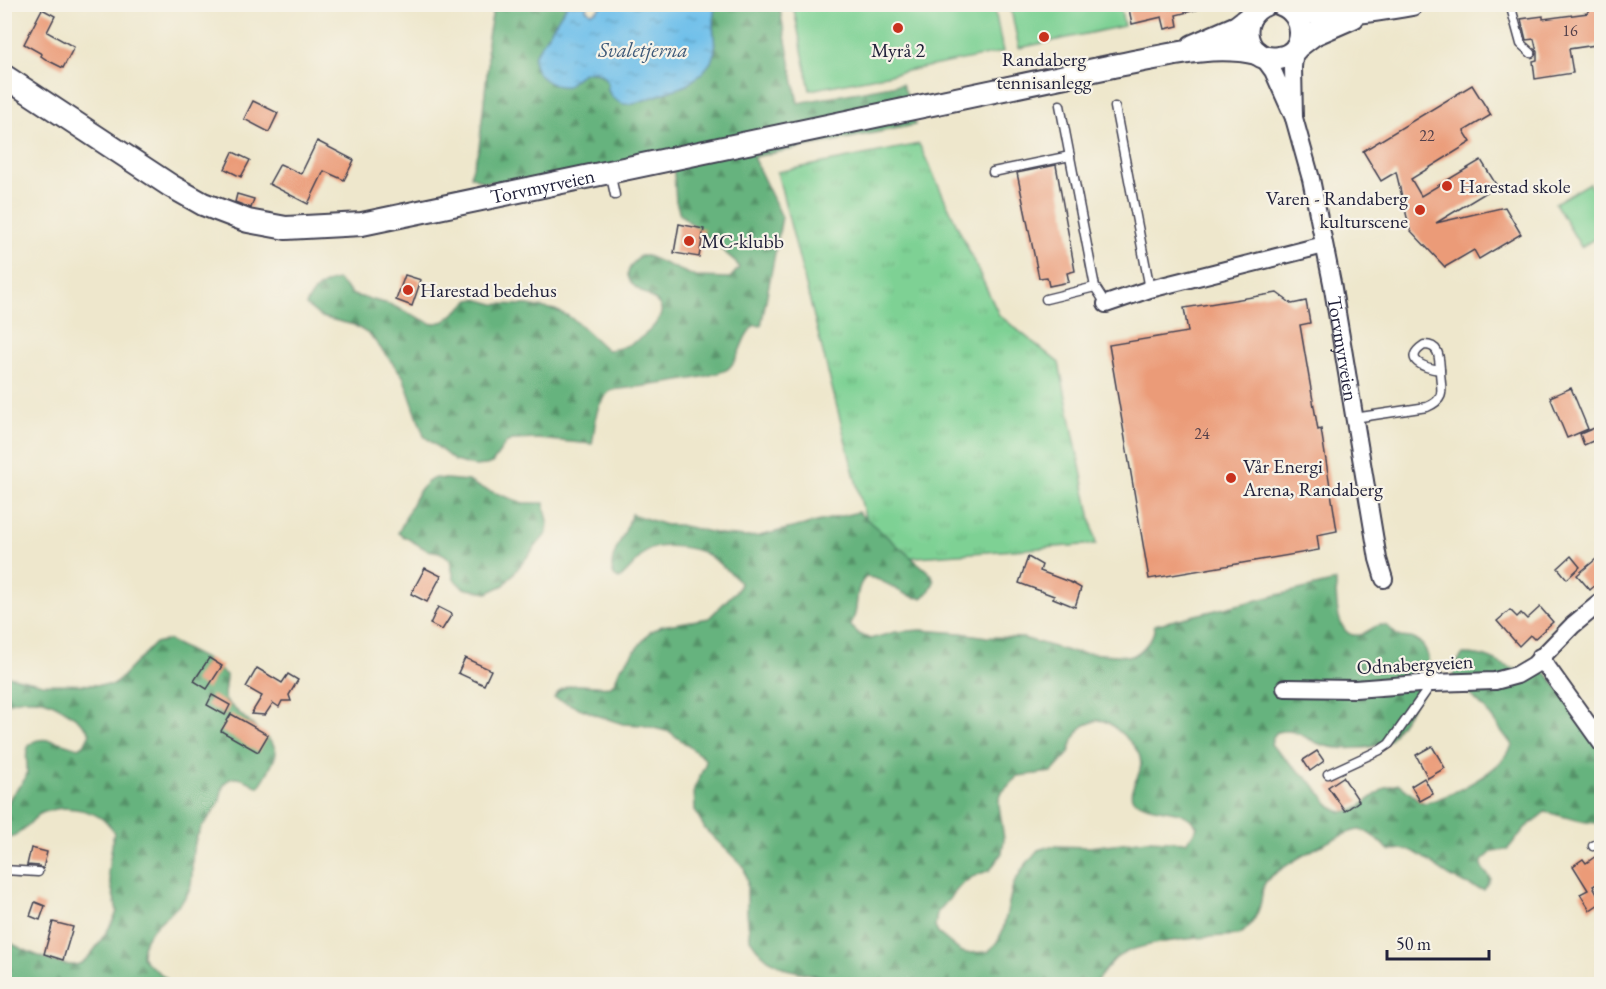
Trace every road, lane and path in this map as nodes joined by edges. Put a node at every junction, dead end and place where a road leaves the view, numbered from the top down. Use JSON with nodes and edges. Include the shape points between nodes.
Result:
{"nodes":[{"id":1,"x":1412,"y":4,"type":"edge"},
{"id":2,"x":1510,"y":4,"type":"edge"},
{"id":3,"x":1286,"y":7,"type":"edge"},
{"id":4,"x":1258,"y":11,"type":"edge"},
{"id":5,"x":1366,"y":12,"type":"junction"},
{"id":6,"x":1296,"y":48,"type":"junction"},
{"id":7,"x":1531,"y":52,"type":"dead end"},
{"id":8,"x":1260,"y":55,"type":"junction"},
{"id":9,"x":1113,"y":66,"type":"junction"},
{"id":10,"x":4,"y":76,"type":"edge"},
{"id":11,"x":1060,"y":105,"type":"dead end"},
{"id":12,"x":1115,"y":107,"type":"dead end"},
{"id":13,"x":1294,"y":118,"type":"junction"},
{"id":14,"x":1070,"y":156,"type":"junction"},
{"id":15,"x":610,"y":171,"type":"junction"},
{"id":16,"x":993,"y":172,"type":"dead end"},
{"id":17,"x":615,"y":195,"type":"dead end"},
{"id":18,"x":1324,"y":245,"type":"junction"},
{"id":19,"x":1095,"y":287,"type":"junction"},
{"id":20,"x":1150,"y":289,"type":"junction"},
{"id":21,"x":1046,"y":299,"type":"dead end"},
{"id":22,"x":1106,"y":304,"type":"joint"},
{"id":23,"x":1440,"y":370,"type":"dead end"},
{"id":24,"x":1353,"y":418,"type":"junction"},
{"id":25,"x":1384,"y":579,"type":"dead end"},
{"id":26,"x":1602,"y":602,"type":"edge"},
{"id":27,"x":1540,"y":657,"type":"junction"},
{"id":28,"x":1432,"y":683,"type":"junction"},
{"id":29,"x":1285,"y":688,"type":"dead end"},
{"id":30,"x":1602,"y":744,"type":"edge"},
{"id":31,"x":1328,"y":774,"type":"dead end"},
{"id":32,"x":1602,"y":840,"type":"edge"},
{"id":33,"x":1593,"y":846,"type":"dead end"},
{"id":34,"x":4,"y":870,"type":"edge"},
{"id":35,"x":38,"y":872,"type":"dead end"}],
"edges":[{"from":1,"to":5,"type":"main road"},
{"from":2,"to":7,"type":"lane","via":[[1521,44]]},
{"from":3,"to":5,"type":"main road","via":[[1307,13]]},
{"from":3,"to":6,"type":"main road","via":[[1300,23]]},
{"from":4,"to":8,"type":"main road","via":[[1246,27],[1246,37]]},
{"from":4,"to":9,"type":"main road","name":"Torvmyrveien","via":[[1237,27],[1197,45]]},
{"from":5,"to":6,"type":"main road","via":[[1314,34]]},
{"from":6,"to":8,"type":"main road","name":"Torvmyrveien","via":[[1280,58]]},
{"from":6,"to":13,"type":"street"},
{"from":8,"to":9,"type":"main road","name":"Torvmyrveien","via":[[1239,49],[1197,52]]},
{"from":8,"to":13,"type":"street","via":[[1273,71]]},
{"from":9,"to":15,"type":"main road","name":"Torvmyrveien"},
{"from":10,"to":15,"type":"main road","name":"Torvmyrveien","via":[[203,204],[248,222],[286,228],[362,224]]},
{"from":11,"to":14,"type":"lane"},
{"from":12,"to":20,"type":"lane"},
{"from":13,"to":18,"type":"street","name":"Torvmyrveien"},
{"from":14,"to":16,"type":"lane"},
{"from":14,"to":19,"type":"lane"},
{"from":15,"to":17,"type":"lane"},
{"from":18,"to":20,"type":"street"},
{"from":18,"to":24,"type":"street","name":"Torvmyrveien"},
{"from":19,"to":21,"type":"lane"},
{"from":19,"to":22,"type":"lane"},
{"from":20,"to":22,"type":"street"},
{"from":23,"to":24,"type":"lane","via":[[1442,393],[1434,404]]},
{"from":24,"to":25,"type":"street","name":"Torvmyrveien"},
{"from":26,"to":27,"type":"street","name":"Odnabergveien"},
{"from":27,"to":28,"type":"street","name":"Odnabergveien","via":[[1517,675],[1495,681]]},
{"from":27,"to":30,"type":"street"},
{"from":28,"to":29,"type":"street","name":"Odnabergveien","via":[[1355,689]]},
{"from":28,"to":31,"type":"lane","via":[[1389,744]]},
{"from":32,"to":33,"type":"lane"},
{"from":34,"to":35,"type":"lane"}]}
